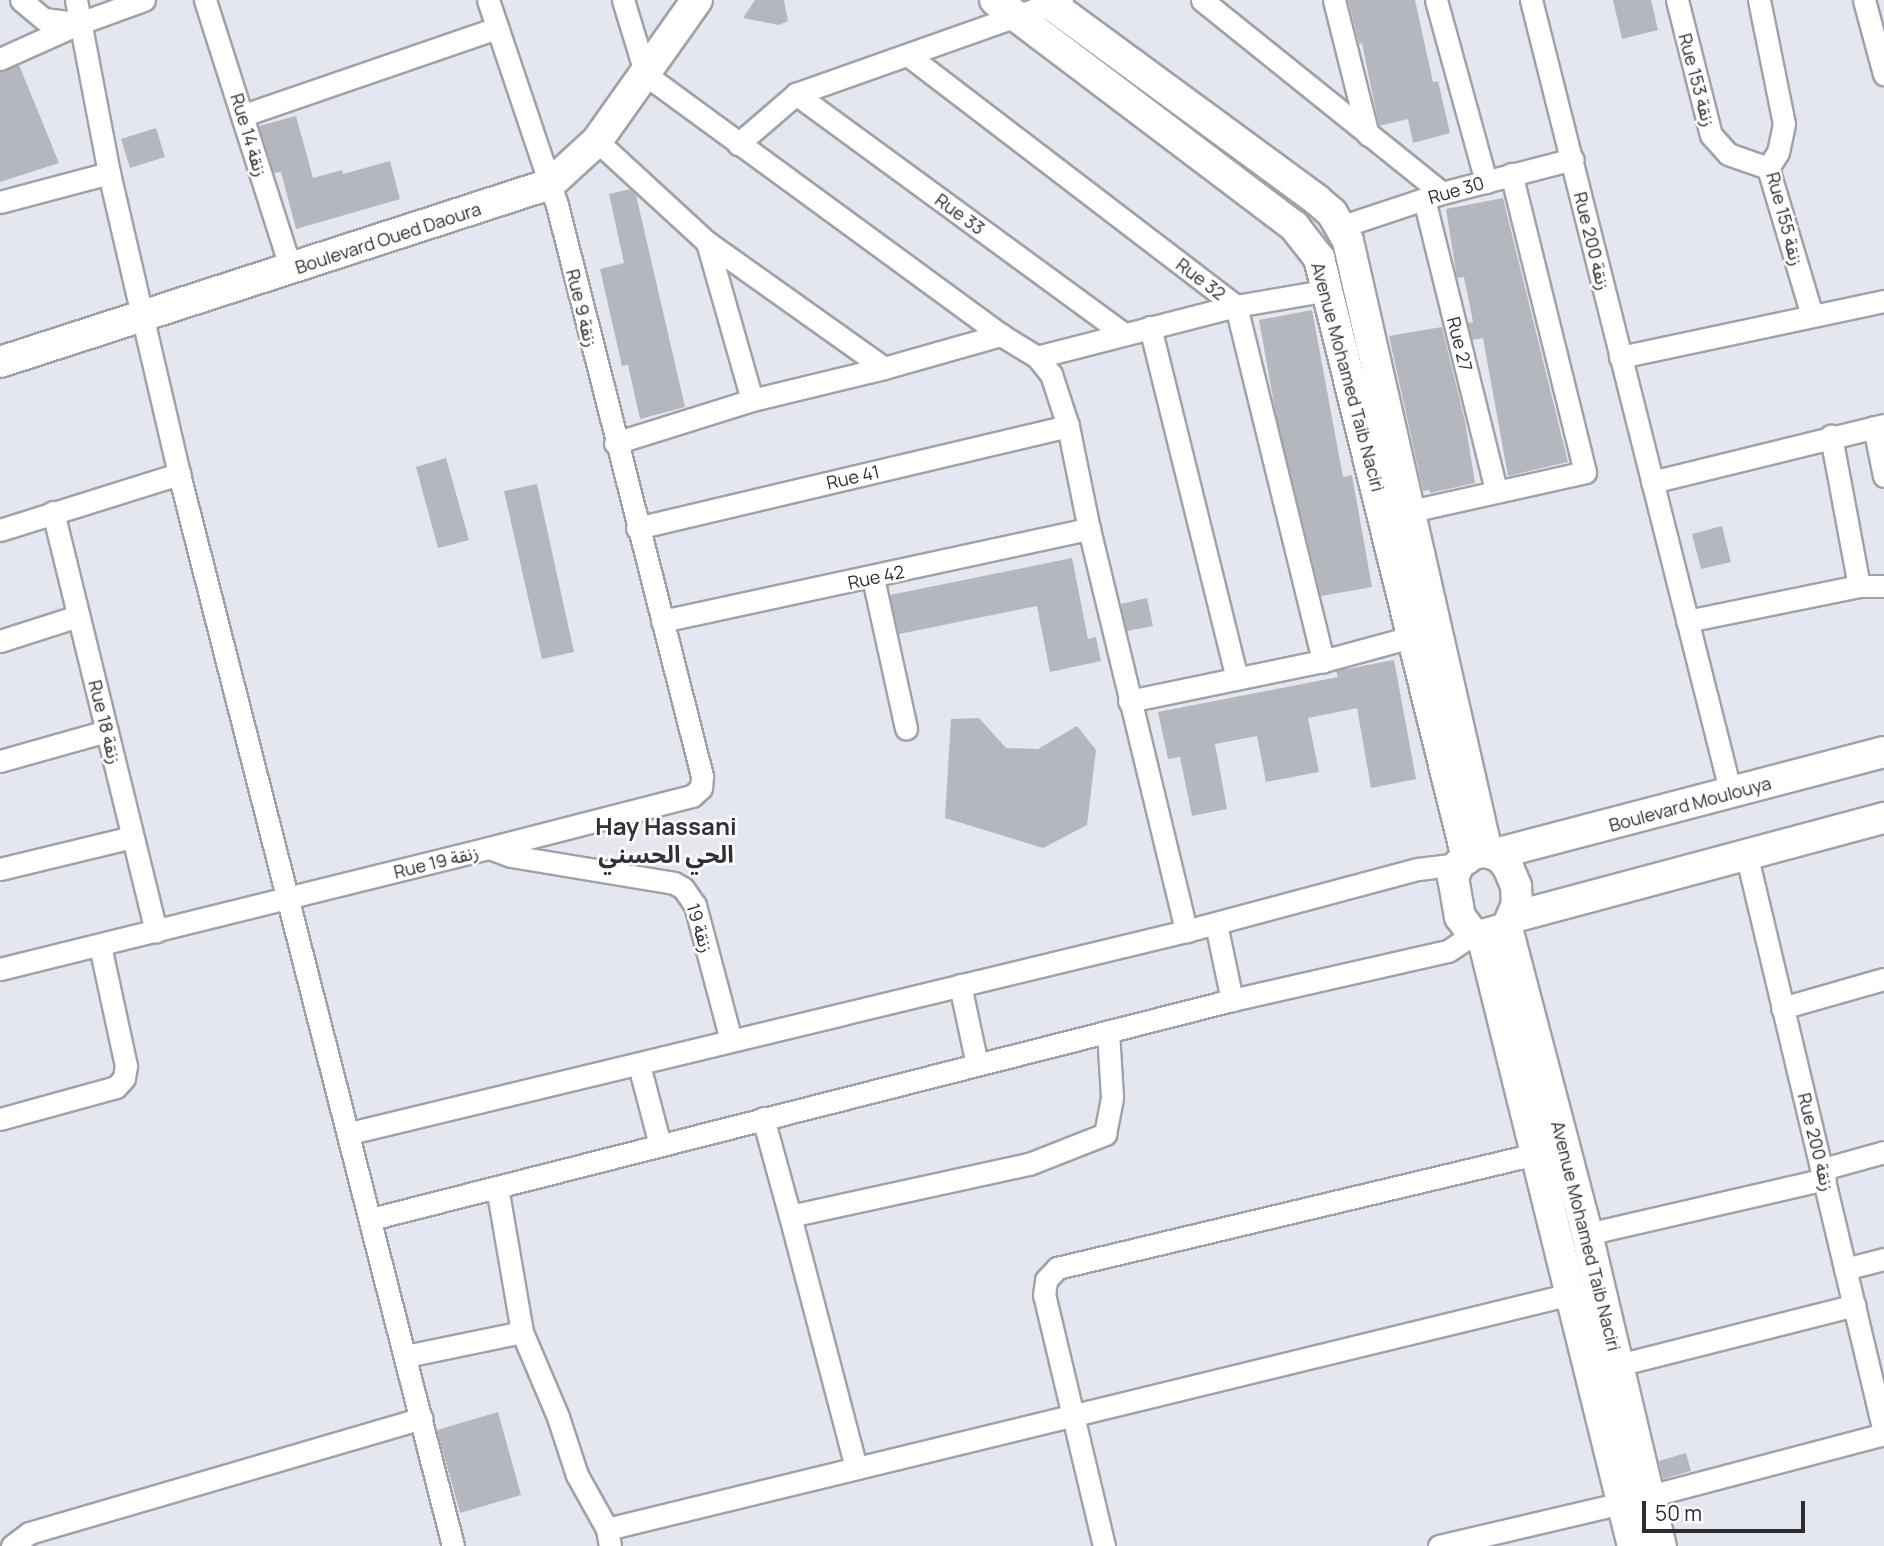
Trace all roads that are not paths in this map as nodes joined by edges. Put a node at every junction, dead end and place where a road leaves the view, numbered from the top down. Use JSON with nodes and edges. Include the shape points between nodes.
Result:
{"nodes":[{"id":1,"x":21,"y":0,"type":"edge"},
{"id":2,"x":76,"y":0,"type":"edge"},
{"id":3,"x":144,"y":0,"type":"edge"},
{"id":4,"x":205,"y":0,"type":"edge"},
{"id":5,"x":488,"y":0,"type":"edge"},
{"id":6,"x":623,"y":0,"type":"edge"},
{"id":7,"x":697,"y":0,"type":"edge"},
{"id":8,"x":1202,"y":0,"type":"edge"},
{"id":9,"x":1334,"y":0,"type":"edge"},
{"id":10,"x":1436,"y":0,"type":"edge"},
{"id":11,"x":1676,"y":0,"type":"edge"},
{"id":12,"x":1759,"y":0,"type":"edge"},
{"id":13,"x":1864,"y":0,"type":"edge"},
{"id":14,"x":1535,"y":1,"type":"edge"},
{"id":15,"x":1053,"y":2,"type":"edge"},
{"id":16,"x":1006,"y":9,"type":"edge"},
{"id":17,"x":80,"y":23,"type":"junction"},
{"id":18,"x":497,"y":28,"type":"junction"},
{"id":19,"x":909,"y":56,"type":"junction"},
{"id":20,"x":0,"y":59,"type":"edge"},
{"id":21,"x":1884,"y":74,"type":"edge"},
{"id":22,"x":646,"y":75,"type":"junction"},
{"id":23,"x":796,"y":94,"type":"junction"},
{"id":24,"x":244,"y":116,"type":"junction"},
{"id":25,"x":1368,"y":135,"type":"junction"},
{"id":26,"x":597,"y":141,"type":"junction"},
{"id":27,"x":738,"y":144,"type":"junction"},
{"id":28,"x":1573,"y":159,"type":"junction"},
{"id":29,"x":1768,"y":167,"type":"junction"},
{"id":30,"x":110,"y":173,"type":"junction"},
{"id":31,"x":1511,"y":174,"type":"junction"},
{"id":32,"x":1486,"y":182,"type":"junction"},
{"id":33,"x":551,"y":184,"type":"junction"},
{"id":34,"x":1433,"y":196,"type":"junction"},
{"id":35,"x":0,"y":202,"type":"edge"},
{"id":36,"x":1340,"y":227,"type":"junction"},
{"id":37,"x":707,"y":242,"type":"junction"},
{"id":38,"x":291,"y":271,"type":"junction"},
{"id":39,"x":1329,"y":290,"type":"junction"},
{"id":40,"x":1884,"y":301,"type":"edge"},
{"id":41,"x":1236,"y":306,"type":"junction"},
{"id":42,"x":1812,"y":316,"type":"junction"},
{"id":43,"x":142,"y":318,"type":"junction"},
{"id":44,"x":1150,"y":327,"type":"junction"},
{"id":45,"x":1124,"y":334,"type":"junction"},
{"id":46,"x":1001,"y":335,"type":"junction"},
{"id":47,"x":1620,"y":357,"type":"junction"},
{"id":48,"x":1037,"y":358,"type":"junction"},
{"id":49,"x":0,"y":362,"type":"edge"},
{"id":50,"x":884,"y":368,"type":"junction"},
{"id":51,"x":752,"y":400,"type":"junction"},
{"id":52,"x":1068,"y":426,"type":"junction"},
{"id":53,"x":1879,"y":426,"type":"edge"},
{"id":54,"x":1831,"y":436,"type":"junction"},
{"id":55,"x":615,"y":443,"type":"junction"},
{"id":56,"x":180,"y":474,"type":"junction"},
{"id":57,"x":1884,"y":476,"type":"edge"},
{"id":58,"x":1652,"y":482,"type":"junction"},
{"id":59,"x":1496,"y":490,"type":"junction"},
{"id":60,"x":1411,"y":511,"type":"junction"},
{"id":61,"x":53,"y":512,"type":"junction"},
{"id":62,"x":637,"y":528,"type":"junction"},
{"id":63,"x":1089,"y":529,"type":"junction"},
{"id":64,"x":0,"y":530,"type":"edge"},
{"id":65,"x":873,"y":578,"type":"junction"},
{"id":66,"x":1859,"y":586,"type":"junction"},
{"id":67,"x":1884,"y":586,"type":"edge"},
{"id":68,"x":78,"y":616,"type":"junction"},
{"id":69,"x":662,"y":621,"type":"junction"},
{"id":70,"x":1687,"y":621,"type":"junction"},
{"id":71,"x":1425,"y":633,"type":"junction"},
{"id":72,"x":0,"y":641,"type":"edge"},
{"id":73,"x":1323,"y":661,"type":"junction"},
{"id":74,"x":1237,"y":678,"type":"junction"},
{"id":75,"x":1129,"y":701,"type":"junction"},
{"id":76,"x":906,"y":728,"type":"dead end"},
{"id":77,"x":107,"y":731,"type":"junction"},
{"id":78,"x":1884,"y":752,"type":"edge"},
{"id":79,"x":0,"y":761,"type":"edge"},
{"id":80,"x":1731,"y":794,"type":"junction"},
{"id":81,"x":1884,"y":818,"type":"edge"},
{"id":82,"x":132,"y":837,"type":"junction"},
{"id":83,"x":489,"y":848,"type":"junction"},
{"id":84,"x":1746,"y":853,"type":"junction"},
{"id":85,"x":1477,"y":857,"type":"junction"},
{"id":86,"x":0,"y":869,"type":"edge"},
{"id":87,"x":290,"y":898,"type":"junction"},
{"id":88,"x":1216,"y":924,"type":"junction"},
{"id":89,"x":1494,"y":929,"type":"junction"},
{"id":90,"x":156,"y":932,"type":"junction"},
{"id":91,"x":1186,"y":932,"type":"junction"},
{"id":92,"x":100,"y":946,"type":"junction"},
{"id":93,"x":0,"y":969,"type":"edge"},
{"id":94,"x":1884,"y":979,"type":"edge"},
{"id":95,"x":960,"y":985,"type":"junction"},
{"id":96,"x":1232,"y":1000,"type":"junction"},
{"id":97,"x":1783,"y":1008,"type":"junction"},
{"id":98,"x":1108,"y":1031,"type":"junction"},
{"id":99,"x":731,"y":1040,"type":"junction"},
{"id":100,"x":978,"y":1064,"type":"junction"},
{"id":101,"x":639,"y":1065,"type":"junction"},
{"id":102,"x":763,"y":1118,"type":"junction"},
{"id":103,"x":0,"y":1119,"type":"edge"},
{"id":104,"x":350,"y":1133,"type":"junction"},
{"id":105,"x":660,"y":1145,"type":"junction"},
{"id":106,"x":1884,"y":1152,"type":"edge"},
{"id":107,"x":1536,"y":1154,"type":"junction"},
{"id":108,"x":1824,"y":1174,"type":"junction"},
{"id":109,"x":498,"y":1187,"type":"junction"},
{"id":110,"x":790,"y":1216,"type":"junction"},
{"id":111,"x":371,"y":1219,"type":"junction"},
{"id":112,"x":1587,"y":1234,"type":"junction"},
{"id":113,"x":1884,"y":1259,"type":"edge"},
{"id":114,"x":1845,"y":1269,"type":"junction"},
{"id":115,"x":1571,"y":1294,"type":"junction"},
{"id":116,"x":1855,"y":1305,"type":"junction"},
{"id":117,"x":522,"y":1332,"type":"junction"},
{"id":118,"x":406,"y":1356,"type":"junction"},
{"id":119,"x":1618,"y":1365,"type":"junction"},
{"id":120,"x":1879,"y":1387,"type":"edge"},
{"id":121,"x":1072,"y":1413,"type":"junction"},
{"id":122,"x":421,"y":1418,"type":"junction"},
{"id":123,"x":1884,"y":1433,"type":"edge"},
{"id":124,"x":856,"y":1468,"type":"junction"},
{"id":125,"x":1636,"y":1500,"type":"junction"},
{"id":126,"x":609,"y":1537,"type":"edge"},
{"id":127,"x":12,"y":1546,"type":"edge"},
{"id":128,"x":453,"y":1546,"type":"edge"},
{"id":129,"x":1104,"y":1546,"type":"edge"},
{"id":130,"x":1439,"y":1546,"type":"edge"},
{"id":131,"x":1633,"y":1546,"type":"edge"},
{"id":132,"x":1661,"y":1546,"type":"edge"}],
"edges":[{"from":1,"to":17,"type":"street","via":[[44,19]]},
{"from":2,"to":17,"type":"street"},
{"from":3,"to":17,"type":"street"},
{"from":4,"to":24,"type":"street","name":"Rue 14 زنقة"},
{"from":5,"to":18,"type":"street","name":"Rue 9 زنقة"},
{"from":6,"to":22,"type":"street"},
{"from":7,"to":22,"type":"street","name":"Boulevard Oued Daoura"},
{"from":8,"to":25,"type":"street"},
{"from":9,"to":25,"type":"street"},
{"from":10,"to":32,"type":"street"},
{"from":11,"to":29,"type":"street","name":"Rue 153 زنقة","via":[[1711,135],[1728,154]]},
{"from":12,"to":29,"type":"street","name":"Rue 155 زنقة","via":[[1784,124],[1778,152]]},
{"from":13,"to":21,"type":"street"},
{"from":14,"to":28,"type":"street","name":"Rue 200 زنقة"},
{"from":15,"to":16,"type":"street"},
{"from":15,"to":36,"type":"street","name":"Avenue Mohamed Taib Naciri","via":[[1317,200]]},
{"from":16,"to":19,"type":"street"},
{"from":16,"to":39,"type":"street","name":"Avenue Mohamed Taib Naciri","via":[[1294,226],[1319,258]]},
{"from":17,"to":20,"type":"street"},
{"from":17,"to":30,"type":"street"},
{"from":18,"to":24,"type":"street"},
{"from":18,"to":33,"type":"street","name":"Rue 9 زنقة"},
{"from":19,"to":23,"type":"street"},
{"from":19,"to":41,"type":"street","name":"Rue 32"},
{"from":22,"to":26,"type":"street","name":"Boulevard Oued Daoura"},
{"from":22,"to":27,"type":"street"},
{"from":23,"to":27,"type":"street"},
{"from":23,"to":45,"type":"street","name":"Rue 33"},
{"from":24,"to":38,"type":"street","name":"Rue 14 زنقة"},
{"from":25,"to":34,"type":"street"},
{"from":26,"to":33,"type":"street","name":"Boulevard Oued Daoura"},
{"from":26,"to":37,"type":"street"},
{"from":27,"to":46,"type":"street"},
{"from":28,"to":31,"type":"street","name":"Rue 30"},
{"from":28,"to":47,"type":"street","name":"Rue 200 زنقة"},
{"from":29,"to":42,"type":"street","name":"Rue 155 زنقة"},
{"from":30,"to":35,"type":"street"},
{"from":30,"to":43,"type":"street"},
{"from":31,"to":32,"type":"street","name":"Rue 30"},
{"from":31,"to":59,"type":"street","via":[[1585,472]]},
{"from":32,"to":34,"type":"street","name":"Rue 30"},
{"from":33,"to":38,"type":"street","name":"Boulevard Oued Daoura"},
{"from":33,"to":55,"type":"street","name":"Rue 9 زنقة"},
{"from":34,"to":36,"type":"street","name":"Rue 30"},
{"from":34,"to":59,"type":"street","name":"Rue 27"},
{"from":36,"to":60,"type":"street","name":"Avenue Mohamed Taib Naciri","via":[[1355,261]]},
{"from":37,"to":50,"type":"street"},
{"from":37,"to":51,"type":"street"},
{"from":38,"to":43,"type":"street","name":"Boulevard Oued Daoura"},
{"from":39,"to":41,"type":"street"},
{"from":39,"to":71,"type":"street","name":"Avenue Mohamed Taib Naciri"},
{"from":40,"to":42,"type":"street"},
{"from":41,"to":44,"type":"street"},
{"from":41,"to":73,"type":"street","name":"Rue 32"},
{"from":42,"to":47,"type":"street"},
{"from":43,"to":49,"type":"street","name":"Boulevard Oued Daoura"},
{"from":43,"to":56,"type":"street"},
{"from":44,"to":45,"type":"street"},
{"from":44,"to":74,"type":"street"},
{"from":45,"to":48,"type":"street"},
{"from":46,"to":48,"type":"street"},
{"from":46,"to":50,"type":"street"},
{"from":47,"to":58,"type":"street","name":"Rue 200 زنقة"},
{"from":48,"to":52,"type":"street","via":[[1051,374]]},
{"from":50,"to":51,"type":"street"},
{"from":51,"to":55,"type":"street"},
{"from":52,"to":62,"type":"street","name":"Rue 41"},
{"from":52,"to":63,"type":"street"},
{"from":53,"to":54,"type":"street"},
{"from":53,"to":57,"type":"street"},
{"from":54,"to":58,"type":"street"},
{"from":54,"to":66,"type":"street"},
{"from":55,"to":62,"type":"street","name":"Rue 9 زنقة"},
{"from":56,"to":61,"type":"street"},
{"from":56,"to":87,"type":"street"},
{"from":58,"to":70,"type":"street","name":"Rue 200 زنقة"},
{"from":59,"to":60,"type":"street"},
{"from":60,"to":71,"type":"street","name":"Avenue Mohamed Taib Naciri"},
{"from":61,"to":64,"type":"street"},
{"from":61,"to":68,"type":"street","name":"Rue 18 زنقة"},
{"from":62,"to":69,"type":"street","name":"Rue 9 زنقة"},
{"from":63,"to":65,"type":"street","name":"Rue 42"},
{"from":63,"to":75,"type":"street"},
{"from":65,"to":69,"type":"street","name":"Rue 42"},
{"from":65,"to":76,"type":"street"},
{"from":66,"to":67,"type":"street"},
{"from":66,"to":70,"type":"street"},
{"from":68,"to":72,"type":"street"},
{"from":68,"to":77,"type":"street","name":"Rue 18 زنقة"},
{"from":69,"to":83,"type":"street","name":"Rue 19 زنقة","via":[[702,776],[701,788],[692,796]]},
{"from":70,"to":80,"type":"street","name":"Rue 200 زنقة"},
{"from":71,"to":73,"type":"street"},
{"from":71,"to":85,"type":"street","name":"Avenue Mohamed Taib Naciri"},
{"from":73,"to":74,"type":"street"},
{"from":74,"to":75,"type":"street"},
{"from":75,"to":91,"type":"street"},
{"from":77,"to":79,"type":"street"},
{"from":77,"to":82,"type":"street","name":"Rue 18 زنقة"},
{"from":78,"to":80,"type":"street","name":"Boulevard Moulouya"},
{"from":80,"to":85,"type":"street","name":"Boulevard Moulouya"},
{"from":81,"to":84,"type":"street"},
{"from":82,"to":86,"type":"street"},
{"from":82,"to":90,"type":"street","name":"Rue 18 زنقة"},
{"from":83,"to":87,"type":"street","name":"Rue 19 زنقة"},
{"from":83,"to":99,"type":"street","name":"19 زنقة","via":[[683,888],[695,905]]},
{"from":84,"to":89,"type":"street"},
{"from":84,"to":97,"type":"street","name":"Rue 200 زنقة"},
{"from":85,"to":88,"type":"street"},
{"from":85,"to":89,"type":"street","via":[[1508,867],[1516,886],[1517,904]]},
{"from":85,"to":89,"type":"street","via":[[1453,878],[1454,898],[1460,917]]},
{"from":87,"to":90,"type":"street","name":"Rue 19 زنقة"},
{"from":87,"to":104,"type":"street"},
{"from":88,"to":91,"type":"street"},
{"from":88,"to":96,"type":"street"},
{"from":89,"to":96,"type":"street","via":[[1448,951]]},
{"from":89,"to":107,"type":"street","name":"Avenue Mohamed Taib Naciri"},
{"from":89,"to":112,"type":"street","name":"Avenue Mohamed Taib Naciri"},
{"from":90,"to":92,"type":"street","name":"Rue 19 زنقة"},
{"from":91,"to":95,"type":"street"},
{"from":92,"to":93,"type":"street","name":"Rue 19 زنقة"},
{"from":92,"to":103,"type":"street","via":[[126,1066],[124,1077],[116,1087]]},
{"from":94,"to":97,"type":"street"},
{"from":95,"to":99,"type":"street"},
{"from":95,"to":100,"type":"street"},
{"from":96,"to":98,"type":"street"},
{"from":97,"to":108,"type":"street","name":"Rue 200 زنقة"},
{"from":98,"to":100,"type":"street"},
{"from":98,"to":110,"type":"street","via":[[1112,1097],[1105,1134],[1029,1164]]},
{"from":99,"to":101,"type":"street"},
{"from":100,"to":102,"type":"street"},
{"from":101,"to":104,"type":"street"},
{"from":101,"to":105,"type":"street"},
{"from":102,"to":105,"type":"street"},
{"from":102,"to":110,"type":"street"},
{"from":104,"to":111,"type":"street"},
{"from":105,"to":109,"type":"street"},
{"from":106,"to":108,"type":"street"},
{"from":107,"to":115,"type":"street","name":"Avenue Mohamed Taib Naciri"},
{"from":107,"to":121,"type":"street","via":[[1057,1268],[1046,1280],[1044,1295]]},
{"from":108,"to":112,"type":"street"},
{"from":108,"to":114,"type":"street","name":"Rue 200 زنقة"},
{"from":109,"to":111,"type":"street"},
{"from":109,"to":117,"type":"street"},
{"from":110,"to":124,"type":"street"},
{"from":111,"to":118,"type":"street"},
{"from":112,"to":119,"type":"street","name":"Avenue Mohamed Taib Naciri"},
{"from":113,"to":114,"type":"street"},
{"from":114,"to":116,"type":"street","name":"Rue 200 زنقة"},
{"from":115,"to":121,"type":"street"},
{"from":115,"to":125,"type":"street","name":"Avenue Mohamed Taib Naciri"},
{"from":116,"to":119,"type":"street"},
{"from":116,"to":120,"type":"street","name":"Rue 200 زنقة"},
{"from":117,"to":118,"type":"street"},
{"from":117,"to":126,"type":"street","via":[[577,1475]]},
{"from":118,"to":122,"type":"street"},
{"from":119,"to":125,"type":"street","name":"Avenue Mohamed Taib Naciri"},
{"from":120,"to":123,"type":"street","name":"Rue 200 زنقة"},
{"from":121,"to":124,"type":"street"},
{"from":121,"to":129,"type":"street"},
{"from":122,"to":127,"type":"street","via":[[29,1534]]},
{"from":122,"to":128,"type":"street"},
{"from":123,"to":125,"type":"street"},
{"from":124,"to":126,"type":"street"},
{"from":125,"to":130,"type":"street"},
{"from":125,"to":131,"type":"street","name":"Avenue Mohamed Taib Naciri"},
{"from":125,"to":132,"type":"street","name":"Avenue Mohamed Taib Naciri"}]}
